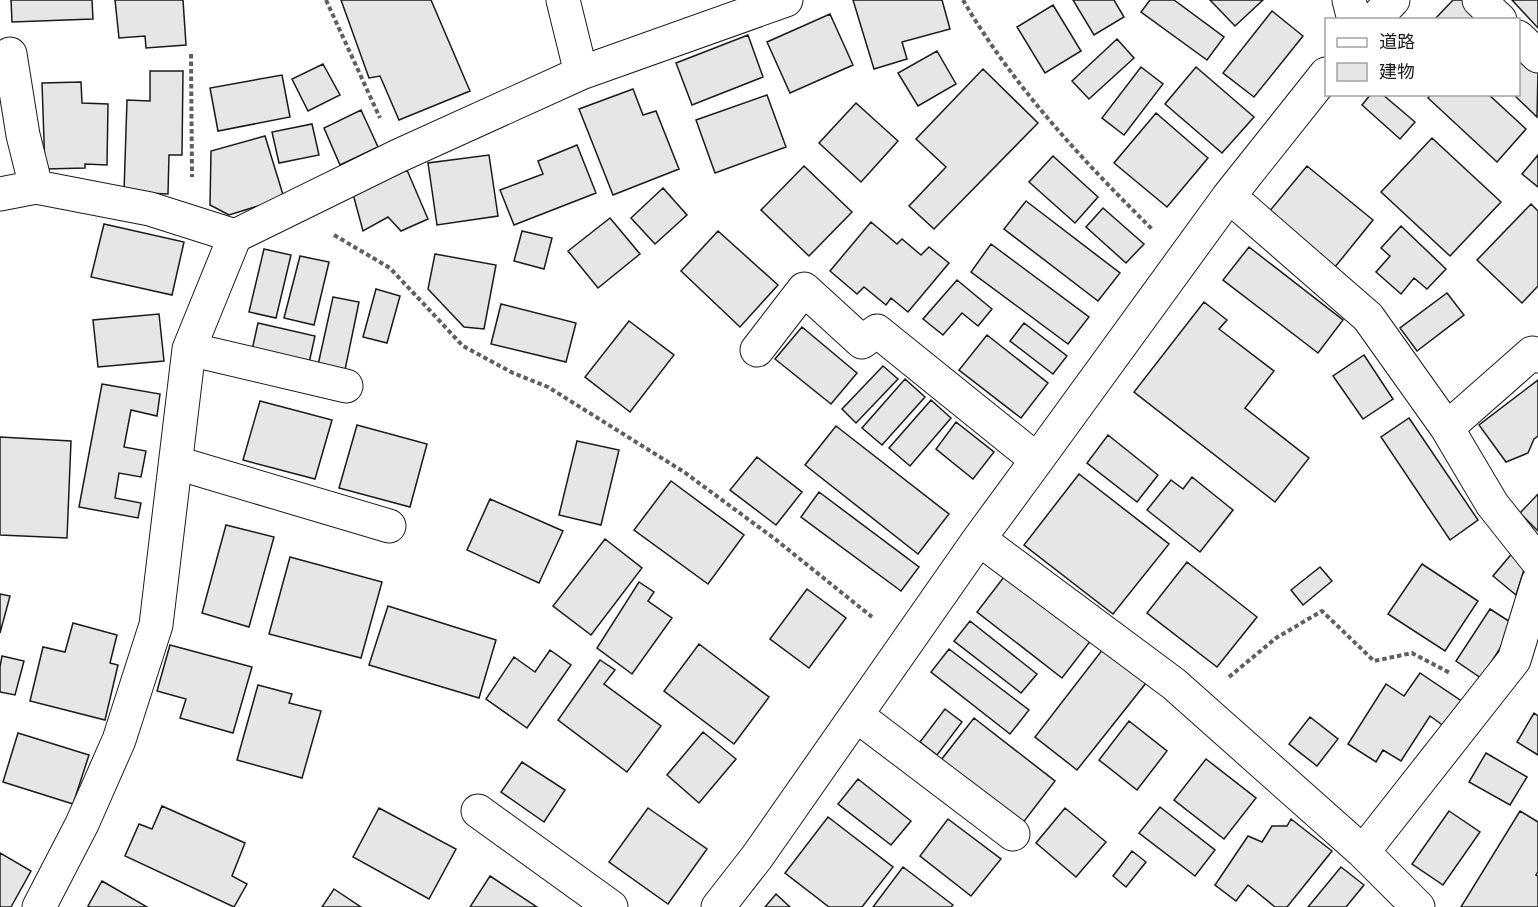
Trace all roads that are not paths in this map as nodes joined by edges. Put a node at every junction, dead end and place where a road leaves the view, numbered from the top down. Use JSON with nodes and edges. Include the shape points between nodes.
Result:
{"nodes":[{"id":1,"x":563,"y":0,"type":"edge"},
{"id":2,"x":786,"y":0,"type":"edge"},
{"id":3,"x":1349,"y":0,"type":"edge"},
{"id":4,"x":1393,"y":0,"type":"edge"},
{"id":5,"x":1479,"y":0,"type":"edge"},
{"id":6,"x":1354,"y":18,"type":"edge"},
{"id":7,"x":1376,"y":18,"type":"edge"},
{"id":8,"x":1498,"y":18,"type":"edge"},
{"id":9,"x":1520,"y":39,"type":"edge"},
{"id":10,"x":10,"y":54,"type":"dead end"},
{"id":11,"x":1538,"y":56,"type":"edge"},
{"id":12,"x":581,"y":73,"type":"junction"},
{"id":13,"x":1325,"y":75,"type":"edge"},
{"id":14,"x":36,"y":187,"type":"junction"},
{"id":15,"x":0,"y":194,"type":"edge"},
{"id":16,"x":1229,"y":196,"type":"junction"},
{"id":17,"x":235,"y":236,"type":"junction"},
{"id":18,"x":189,"y":349,"type":"junction"},
{"id":19,"x":757,"y":350,"type":"dead end"},
{"id":20,"x":1538,"y":356,"type":"edge"},
{"id":21,"x":346,"y":386,"type":"dead end"},
{"id":22,"x":1448,"y":428,"type":"junction"},
{"id":23,"x":1037,"y":460,"type":"junction"},
{"id":24,"x":177,"y":464,"type":"junction"},
{"id":25,"x":389,"y":526,"type":"dead end"},
{"id":26,"x":979,"y":539,"type":"junction"},
{"id":27,"x":1538,"y":562,"type":"edge"},
{"id":28,"x":1538,"y":582,"type":"edge"},
{"id":29,"x":855,"y":715,"type":"junction"},
{"id":30,"x":478,"y":811,"type":"dead end"},
{"id":31,"x":1013,"y":834,"type":"dead end"},
{"id":32,"x":1363,"y":852,"type":"junction"},
{"id":33,"x":39,"y":907,"type":"edge"},
{"id":34,"x":611,"y":907,"type":"edge"},
{"id":35,"x":718,"y":907,"type":"edge"},
{"id":36,"x":1418,"y":907,"type":"edge"}],
"edges":[{"from":1,"to":12,"type":"street"},
{"from":2,"to":12,"type":"street"},
{"from":3,"to":6,"type":"street"},
{"from":4,"to":7,"type":"street"},
{"from":5,"to":8,"type":"street"},
{"from":9,"to":11,"type":"street"},
{"from":10,"to":14,"type":"street"},
{"from":12,"to":17,"type":"street"},
{"from":13,"to":16,"type":"street"},
{"from":14,"to":15,"type":"street"},
{"from":14,"to":17,"type":"street","via":[[150,209]]},
{"from":16,"to":22,"type":"street","via":[[1368,317]]},
{"from":16,"to":23,"type":"street"},
{"from":17,"to":18,"type":"street"},
{"from":18,"to":21,"type":"street"},
{"from":18,"to":24,"type":"street"},
{"from":19,"to":23,"type":"street","via":[[804,289],[862,342],[878,331]]},
{"from":20,"to":22,"type":"street","via":[[1532,353]]},
{"from":22,"to":27,"type":"street","via":[[1492,504]]},
{"from":23,"to":26,"type":"street"},
{"from":24,"to":25,"type":"street"},
{"from":24,"to":33,"type":"street","via":[[156,625],[118,740],[82,824]]},
{"from":26,"to":29,"type":"street"},
{"from":26,"to":32,"type":"street","via":[[1174,684]]},
{"from":28,"to":32,"type":"street","via":[[1514,660]]},
{"from":29,"to":31,"type":"street"},
{"from":29,"to":35,"type":"street"},
{"from":30,"to":34,"type":"street"},
{"from":32,"to":36,"type":"street"}]}
